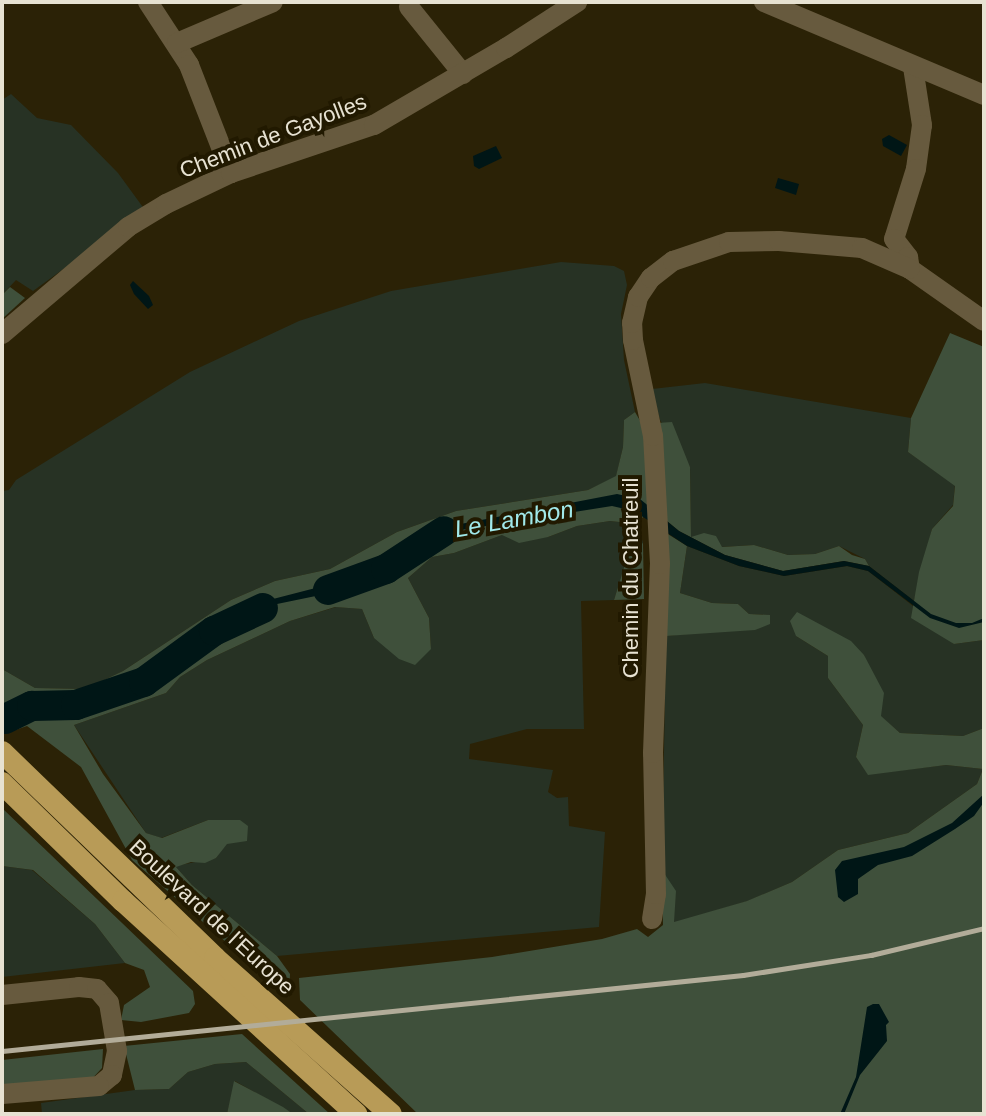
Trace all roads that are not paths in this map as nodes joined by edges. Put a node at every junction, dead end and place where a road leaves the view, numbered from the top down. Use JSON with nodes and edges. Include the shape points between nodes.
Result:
{"nodes":[{"id":1,"x":148,"y":2,"type":"edge"},
{"id":2,"x":273,"y":2,"type":"edge"},
{"id":3,"x":577,"y":2,"type":"edge"},
{"id":4,"x":764,"y":2,"type":"edge"},
{"id":5,"x":409,"y":7,"type":"dead end"},
{"id":6,"x":177,"y":43,"type":"junction"},
{"id":7,"x":913,"y":67,"type":"junction"},
{"id":8,"x":463,"y":74,"type":"junction"},
{"id":9,"x":984,"y":95,"type":"edge"},
{"id":10,"x":231,"y":173,"type":"junction"},
{"id":11,"x":910,"y":269,"type":"junction"},
{"id":12,"x":984,"y":321,"type":"edge"},
{"id":13,"x":2,"y":334,"type":"edge"},
{"id":14,"x":2,"y":752,"type":"edge"},
{"id":15,"x":2,"y":783,"type":"edge"},
{"id":16,"x":652,"y":919,"type":"dead end"},
{"id":17,"x":2,"y":995,"type":"edge"},
{"id":18,"x":2,"y":1094,"type":"edge"},
{"id":19,"x":356,"y":1114,"type":"edge"},
{"id":20,"x":391,"y":1114,"type":"edge"}],
"edges":[{"from":1,"to":6,"type":"street"},
{"from":2,"to":6,"type":"street"},
{"from":3,"to":8,"type":"street","name":"Chemin de Gayolles"},
{"from":4,"to":7,"type":"street"},
{"from":5,"to":8,"type":"street"},
{"from":6,"to":10,"type":"street"},
{"from":7,"to":9,"type":"street"},
{"from":7,"to":11,"type":"street","via":[[922,125],[916,169],[893,234]]},
{"from":8,"to":10,"type":"street","name":"Chemin de Gayolles","via":[[374,125]]},
{"from":10,"to":13,"type":"street","name":"Chemin de Gayolles","via":[[128,227]]},
{"from":11,"to":12,"type":"street","name":"Chemin du Chatreuil"},
{"from":11,"to":16,"type":"street","name":"Chemin du Chatreuil","via":[[862,248],[729,242],[688,254],[651,278],[638,297],[632,323],[653,436],[659,509]]},
{"from":14,"to":20,"type":"highway","name":"Boulevard de l'Europe","via":[[215,958]]},
{"from":15,"to":19,"type":"highway"},
{"from":17,"to":18,"type":"street","via":[[97,989],[109,1003],[117,1051],[112,1075],[99,1086]]}]}
